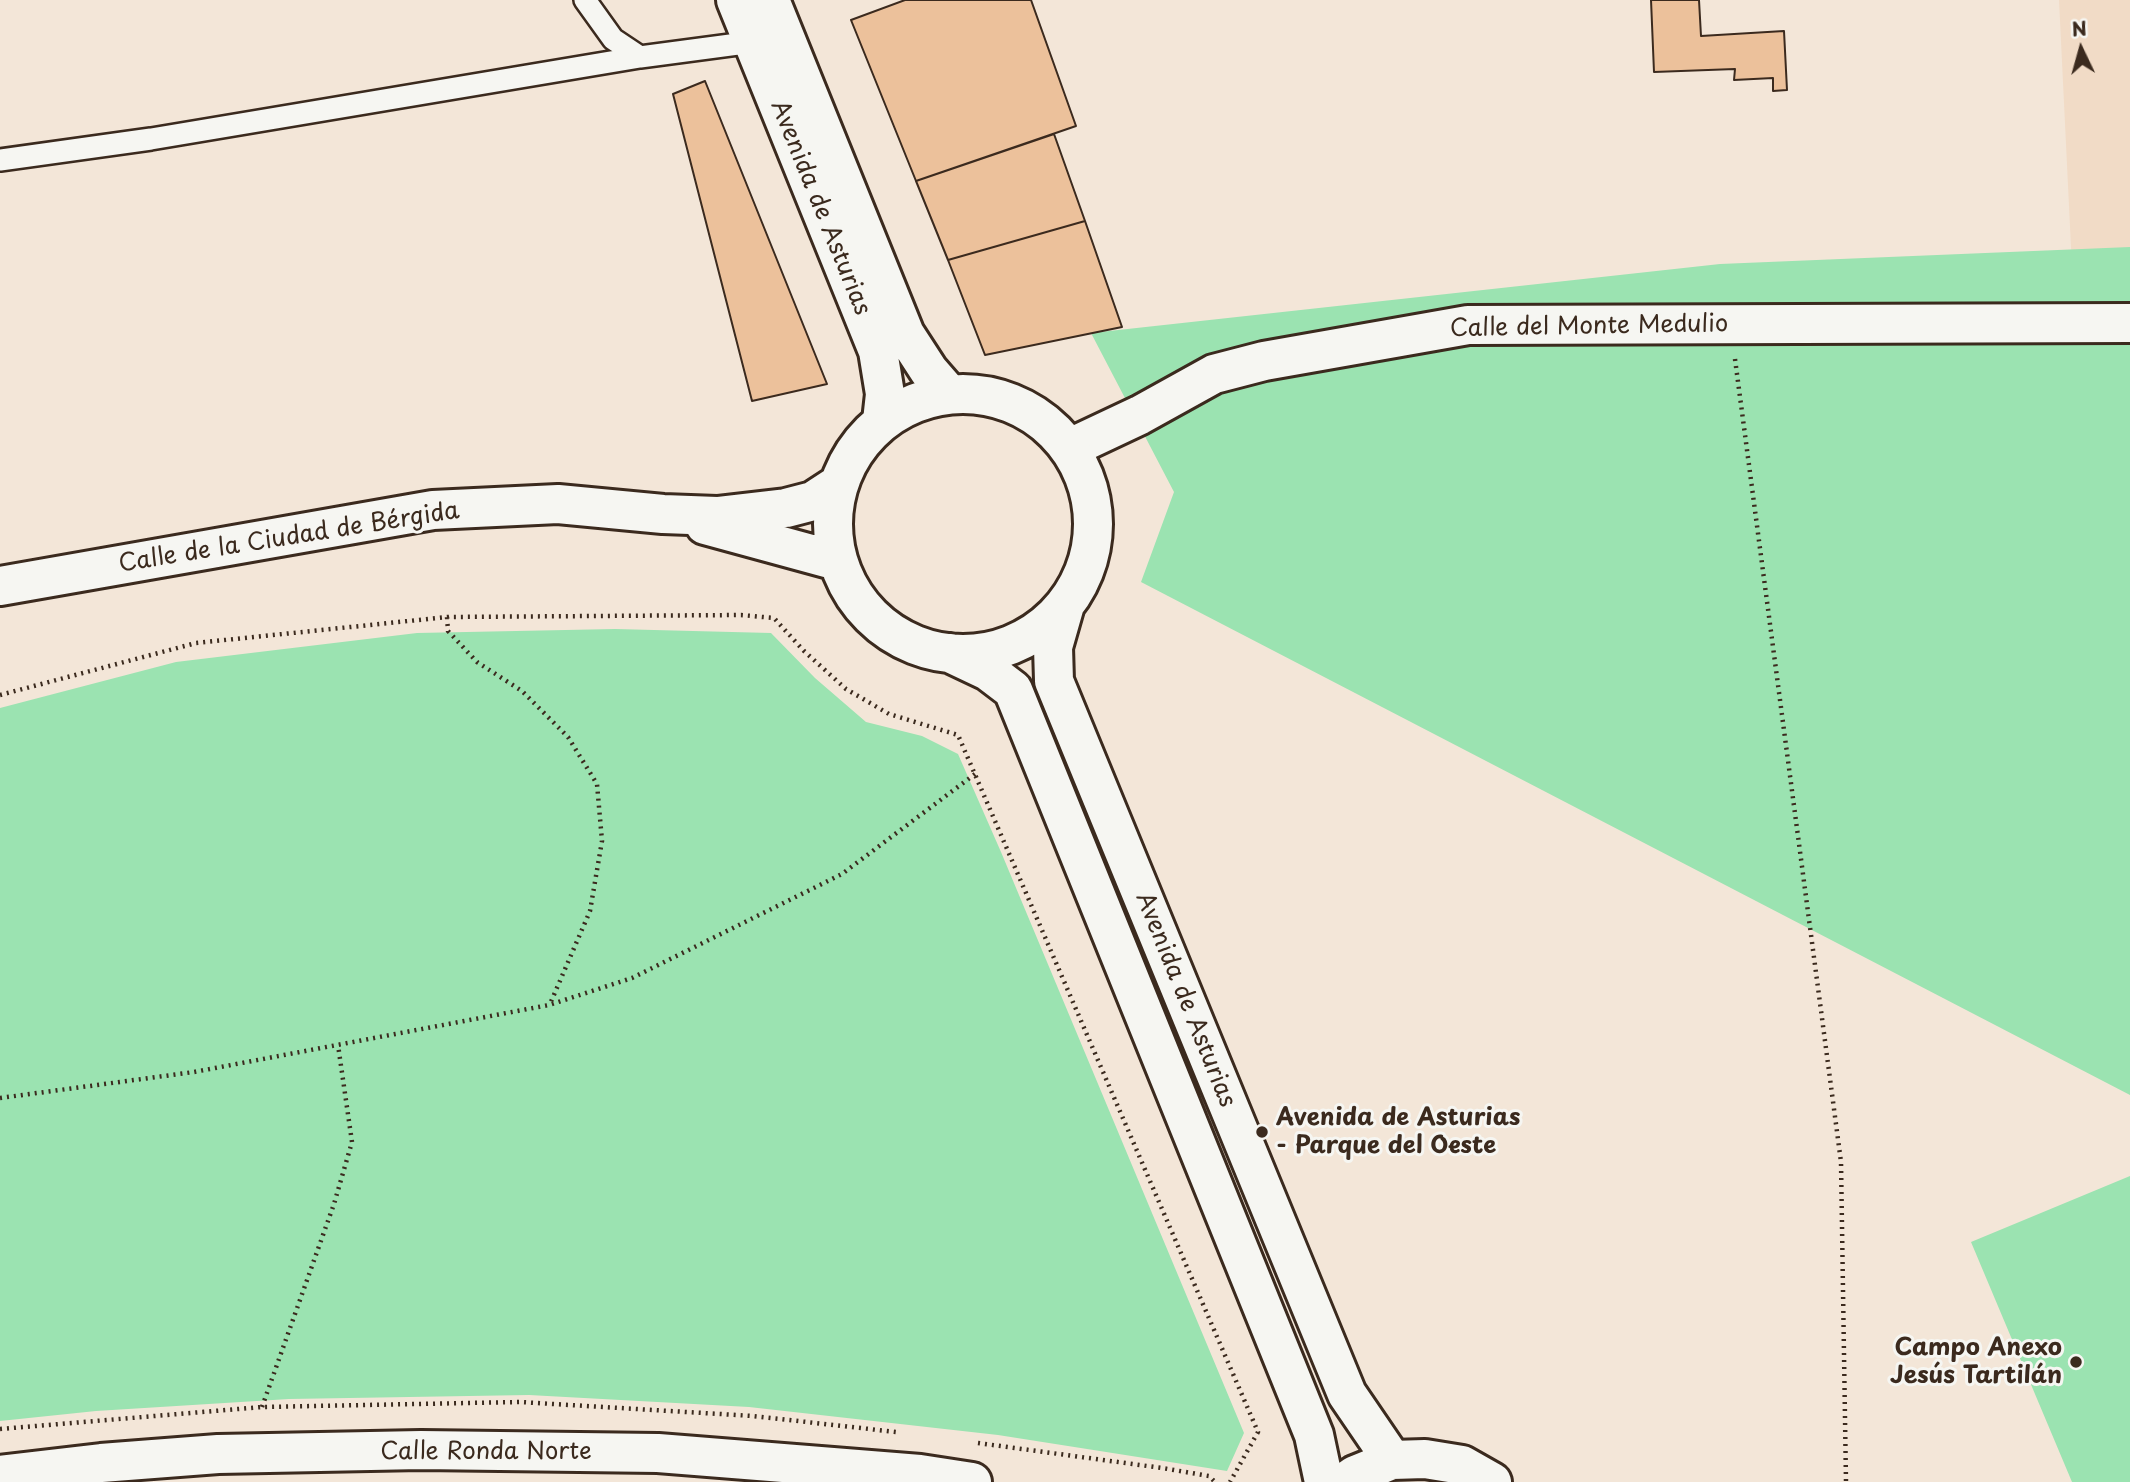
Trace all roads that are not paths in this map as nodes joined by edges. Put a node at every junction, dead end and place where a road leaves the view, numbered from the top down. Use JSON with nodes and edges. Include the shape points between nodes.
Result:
{"nodes":[{"id":1,"x":585,"y":0,"type":"edge"},
{"id":2,"x":736,"y":0,"type":"edge"},
{"id":3,"x":770,"y":0,"type":"edge"},
{"id":4,"x":753,"y":42,"type":"junction"},
{"id":5,"x":640,"y":57,"type":"junction"},
{"id":6,"x":0,"y":160,"type":"edge"},
{"id":7,"x":2130,"y":323,"type":"edge"},
{"id":8,"x":949,"y":394,"type":"junction"},
{"id":9,"x":882,"y":421,"type":"junction"},
{"id":10,"x":1070,"y":448,"type":"junction"},
{"id":11,"x":839,"y":484,"type":"junction"},
{"id":12,"x":663,"y":514,"type":"junction"},
{"id":13,"x":838,"y":561,"type":"junction"},
{"id":14,"x":0,"y":586,"type":"edge"},
{"id":15,"x":1065,"y":605,"type":"junction"},
{"id":16,"x":950,"y":653,"type":"junction"},
{"id":17,"x":1392,"y":1460,"type":"junction"},
{"id":18,"x":0,"y":1475,"type":"edge"},
{"id":19,"x":972,"y":1482,"type":"edge"},
{"id":20,"x":1324,"y":1482,"type":"edge"},
{"id":21,"x":1345,"y":1482,"type":"edge"},
{"id":22,"x":1492,"y":1482,"type":"edge"}],
"edges":[{"from":1,"to":5,"type":"lane","via":[[613,39]]},
{"from":2,"to":4,"type":"main road","name":"Avenida de Asturias"},
{"from":3,"to":8,"type":"main road","name":"Avenida de Asturias","via":[[905,334]]},
{"from":4,"to":5,"type":"lane"},
{"from":4,"to":9,"type":"main road","name":"Avenida de Asturias","via":[[878,351],[885,394]]},
{"from":5,"to":6,"type":"lane"},
{"from":7,"to":10,"type":"main road","name":"Calle del Monte Medulio","via":[[1468,325],[1214,374]]},
{"from":8,"to":9,"type":"main road","via":[[914,403]]},
{"from":8,"to":10,"type":"main road","via":[[995,397],[1037,416]]},
{"from":9,"to":11,"type":"main road","via":[[856,450]]},
{"from":10,"to":15,"type":"main road","via":[[1088,486],[1094,527],[1086,569]]},
{"from":11,"to":12,"type":"main road","name":"Calle de la Ciudad de Bérgida","via":[[813,501],[786,508],[718,516]]},
{"from":11,"to":13,"type":"main road","via":[[832,523]]},
{"from":12,"to":13,"type":"main road","name":"Calle de la Ciudad de Bérgida"},
{"from":12,"to":14,"type":"main road","name":"Calle de la Ciudad de Bérgida","via":[[558,504],[433,510]]},
{"from":13,"to":16,"type":"main road","via":[[850,589],[868,613],[892,633],[920,647]]},
{"from":15,"to":16,"type":"main road","via":[[1042,628],[1014,644]]},
{"from":15,"to":17,"type":"main road","name":"Avenida de Asturias","via":[[1053,647],[1054,681],[1347,1394]]},
{"from":16,"to":20,"type":"main road","name":"Avenida de Asturias","via":[[988,671],[1013,690],[1314,1435]]},
{"from":17,"to":21,"type":"main road"},
{"from":17,"to":22,"type":"main road","via":[[1462,1465]]},
{"from":18,"to":19,"type":"main road","name":"Calle Ronda Norte","via":[[218,1454],[421,1450],[658,1452]]}]}
